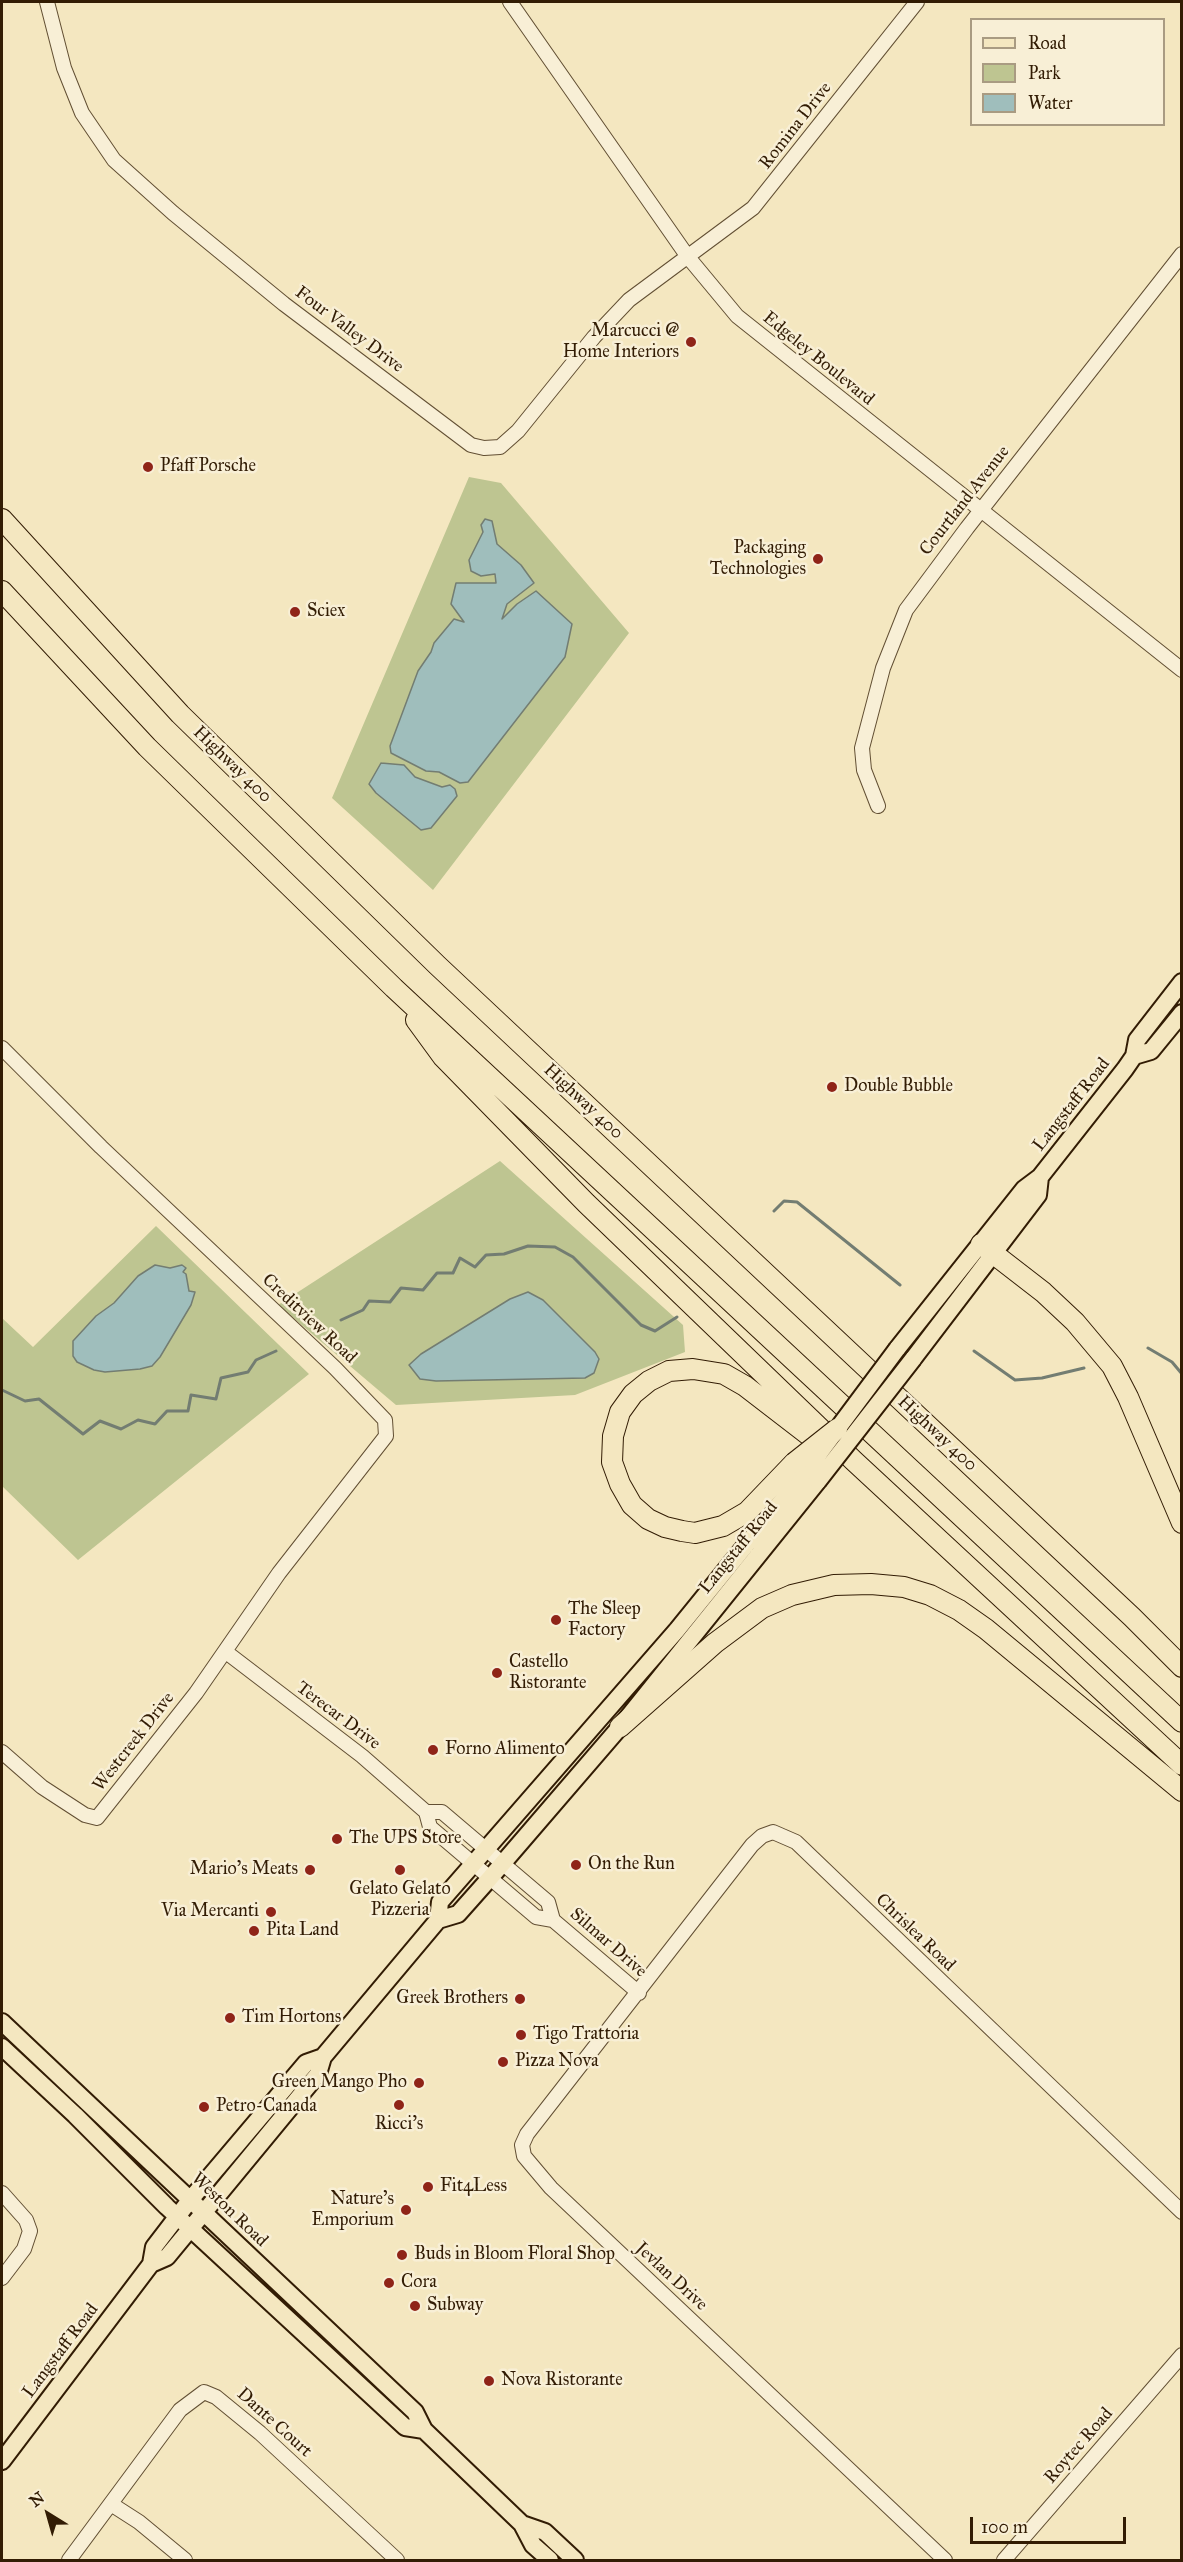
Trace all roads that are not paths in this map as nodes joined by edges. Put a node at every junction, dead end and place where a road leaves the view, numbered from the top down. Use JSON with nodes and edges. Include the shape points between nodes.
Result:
{"nodes":[{"id":1,"x":47,"y":2,"type":"edge"},
{"id":2,"x":510,"y":2,"type":"edge"},
{"id":3,"x":917,"y":2,"type":"edge"},
{"id":4,"x":1182,"y":254,"type":"edge"},
{"id":5,"x":688,"y":257,"type":"junction"},
{"id":6,"x":980,"y":510,"type":"junction"},
{"id":7,"x":3,"y":520,"type":"edge"},
{"id":8,"x":2,"y":591,"type":"edge"},
{"id":9,"x":1182,"y":670,"type":"edge"},
{"id":10,"x":878,"y":806,"type":"dead end"},
{"id":11,"x":1182,"y":982,"type":"edge"},
{"id":12,"x":394,"y":988,"type":"junction"},
{"id":13,"x":1182,"y":1013,"type":"edge"},
{"id":14,"x":2,"y":1048,"type":"edge"},
{"id":15,"x":1134,"y":1056,"type":"junction"},
{"id":16,"x":987,"y":1249,"type":"junction"},
{"id":17,"x":837,"y":1430,"type":"joint"},
{"id":18,"x":854,"y":1461,"type":"junction"},
{"id":19,"x":806,"y":1472,"type":"junction"},
{"id":20,"x":1182,"y":1523,"type":"edge"},
{"id":21,"x":1131,"y":1617,"type":"junction"},
{"id":22,"x":1182,"y":1650,"type":"edge"},
{"id":23,"x":226,"y":1652,"type":"junction"},
{"id":24,"x":1182,"y":1667,"type":"edge"},
{"id":25,"x":1182,"y":1722,"type":"edge"},
{"id":26,"x":620,"y":1727,"type":"junction"},
{"id":27,"x":2,"y":1752,"type":"edge"},
{"id":28,"x":1182,"y":1765,"type":"edge"},
{"id":29,"x":1182,"y":1791,"type":"edge"},
{"id":30,"x":426,"y":1812,"type":"junction"},
{"id":31,"x":484,"y":1850,"type":"junction"},
{"id":32,"x":472,"y":1863,"type":"junction"},
{"id":33,"x":502,"y":1864,"type":"junction"},
{"id":34,"x":490,"y":1878,"type":"junction"},
{"id":35,"x":438,"y":1920,"type":"junction"},
{"id":36,"x":553,"y":1920,"type":"junction"},
{"id":37,"x":639,"y":1993,"type":"junction"},
{"id":38,"x":2,"y":2022,"type":"edge"},
{"id":39,"x":2,"y":2047,"type":"edge"},
{"id":40,"x":323,"y":2057,"type":"junction"},
{"id":41,"x":2,"y":2193,"type":"edge"},
{"id":42,"x":190,"y":2200,"type":"junction"},
{"id":43,"x":203,"y":2212,"type":"junction"},
{"id":44,"x":1182,"y":2212,"type":"edge"},
{"id":45,"x":178,"y":2217,"type":"junction"},
{"id":46,"x":190,"y":2228,"type":"junction"},
{"id":47,"x":151,"y":2265,"type":"junction"},
{"id":48,"x":2,"y":2278,"type":"edge"},
{"id":49,"x":1182,"y":2355,"type":"edge"},
{"id":50,"x":424,"y":2430,"type":"junction"},
{"id":51,"x":2,"y":2461,"type":"edge"},
{"id":52,"x":111,"y":2504,"type":"junction"},
{"id":53,"x":522,"y":2524,"type":"junction"},
{"id":54,"x":69,"y":2560,"type":"edge"},
{"id":55,"x":185,"y":2560,"type":"edge"},
{"id":56,"x":397,"y":2560,"type":"edge"},
{"id":57,"x":550,"y":2560,"type":"edge"},
{"id":58,"x":575,"y":2560,"type":"edge"},
{"id":59,"x":945,"y":2560,"type":"edge"},
{"id":60,"x":1004,"y":2560,"type":"edge"}],
"edges":[{"from":1,"to":5,"type":"street","name":"Four Valley Drive","via":[[64,68],[82,113],[114,160],[284,304],[471,445],[500,447],[629,300]]},
{"from":2,"to":5,"type":"street","name":"Edgeley Boulevard"},
{"from":3,"to":5,"type":"street","name":"Romina Drive","via":[[753,208]]},
{"from":4,"to":6,"type":"street","name":"Courtland Avenue"},
{"from":5,"to":6,"type":"street","name":"Edgeley Boulevard","via":[[737,316],[762,338]]},
{"from":6,"to":9,"type":"street","name":"Edgeley Boulevard"},
{"from":6,"to":10,"type":"street","name":"Courtland Avenue","via":[[914,597],[883,668],[862,748],[864,770]]},
{"from":7,"to":21,"type":"highway","name":"Highway 400","via":[[180,714],[437,965]]},
{"from":8,"to":12,"type":"highway","via":[[147,747]]},
{"from":11,"to":15,"type":"main road","name":"Langstaff Road","via":[[1137,1040]]},
{"from":12,"to":18,"type":"highway","via":[[443,1057],[518,1136]]},
{"from":12,"to":25,"type":"highway"},
{"from":13,"to":15,"type":"main road","name":"Langstaff Road","via":[[1151,1050]]},
{"from":14,"to":23,"type":"street","name":"Creditview Road","via":[[385,1420],[386,1436],[381,1444],[279,1573]]},
{"from":15,"to":16,"type":"main road","name":"Langstaff Road","via":[[1040,1177],[1038,1195]]},
{"from":16,"to":17,"type":"main road","name":"Langstaff Road","bridge":true,"via":[[897,1349]]},
{"from":16,"to":19,"type":"main road","name":"Langstaff Road","bridge":true,"via":[[913,1359]]},
{"from":16,"to":20,"type":"highway","via":[[1076,1322],[1112,1366]]},
{"from":17,"to":19,"type":"highway","bridge":true},
{"from":18,"to":19,"type":"highway","via":[[831,1452],[745,1386],[708,1370],[669,1371],[649,1381],[620,1412],[612,1436],[612,1462],[632,1505],[648,1519],[682,1531],[695,1533],[723,1526]]},
{"from":18,"to":28,"type":"highway"},
{"from":19,"to":26,"type":"main road","name":"Langstaff Road"},
{"from":19,"to":31,"type":"main road","name":"Langstaff Road","via":[[677,1630]]},
{"from":21,"to":22,"type":"highway","via":[[1159,1630]]},
{"from":21,"to":24,"type":"highway","name":"Highway 400"},
{"from":23,"to":27,"type":"street","name":"Westcreek Drive","via":[[98,1818],[84,1815],[42,1787]]},
{"from":23,"to":30,"type":"street","name":"Terecar Drive","via":[[363,1756]]},
{"from":26,"to":29,"type":"highway","via":[[715,1643],[762,1608],[792,1595],[834,1585],[904,1587],[930,1595],[986,1629]]},
{"from":26,"to":33,"type":"main road","name":"Langstaff Road"},
{"from":30,"to":31,"type":"street","name":"Terecar Drive","via":[[442,1812]]},
{"from":30,"to":32,"type":"street","name":"Terecar Drive","via":[[430,1827]]},
{"from":31,"to":32,"type":"main road","name":"Langstaff Road"},
{"from":31,"to":33,"type":"street","name":"Terecar Drive"},
{"from":32,"to":34,"type":"street","name":"Silmar Drive"},
{"from":32,"to":35,"type":"main road","name":"Langstaff Road","via":[[440,1902]]},
{"from":33,"to":34,"type":"main road","name":"Langstaff Road"},
{"from":33,"to":36,"type":"street","name":"Silmar Drive","via":[[548,1902]]},
{"from":34,"to":35,"type":"main road","name":"Langstaff Road","via":[[458,1914]]},
{"from":34,"to":36,"type":"street","name":"Silmar Drive","via":[[536,1917]]},
{"from":35,"to":40,"type":"main road","name":"Langstaff Road"},
{"from":36,"to":37,"type":"street","name":"Silmar Drive"},
{"from":37,"to":44,"type":"street","name":"Chrislea Road","via":[[752,1845],[773,1832],[783,1835],[796,1842]]},
{"from":37,"to":59,"type":"street","name":"Jevlan Drive","via":[[528,2134],[522,2145],[524,2156],[551,2188]]},
{"from":38,"to":42,"type":"main road","name":"Weston Road"},
{"from":39,"to":45,"type":"main road","name":"Weston Road"},
{"from":40,"to":42,"type":"main road","name":"Langstaff Road","via":[[306,2063]]},
{"from":40,"to":43,"type":"main road","name":"Langstaff Road","via":[[318,2074]]},
{"from":41,"to":48,"type":"street","via":[[26,2220],[30,2231],[24,2249]]},
{"from":42,"to":43,"type":"main road","name":"Weston Road"},
{"from":42,"to":45,"type":"main road","name":"Langstaff Road"},
{"from":43,"to":46,"type":"main road","name":"Langstaff Road"},
{"from":43,"to":50,"type":"main road","name":"Weston Road","via":[[415,2412]]},
{"from":45,"to":46,"type":"main road","name":"Weston Road"},
{"from":45,"to":47,"type":"main road","name":"Langstaff Road","via":[[154,2247]]},
{"from":46,"to":47,"type":"main road","name":"Langstaff Road","via":[[167,2257]]},
{"from":46,"to":50,"type":"main road","name":"Weston Road","via":[[405,2427]]},
{"from":47,"to":51,"type":"main road","name":"Langstaff Road"},
{"from":49,"to":60,"type":"street","name":"Roytec Road"},
{"from":50,"to":53,"type":"main road","name":"Weston Road"},
{"from":52,"to":54,"type":"street","name":"Dante Court"},
{"from":52,"to":55,"type":"street","via":[[140,2522]]},
{"from":52,"to":56,"type":"street","name":"Dante Court","via":[[180,2410],[204,2392],[216,2397],[260,2433]]},
{"from":53,"to":57,"type":"main road","name":"Weston Road","via":[[533,2545]]},
{"from":53,"to":58,"type":"main road","name":"Weston Road","via":[[545,2532]]}]}
